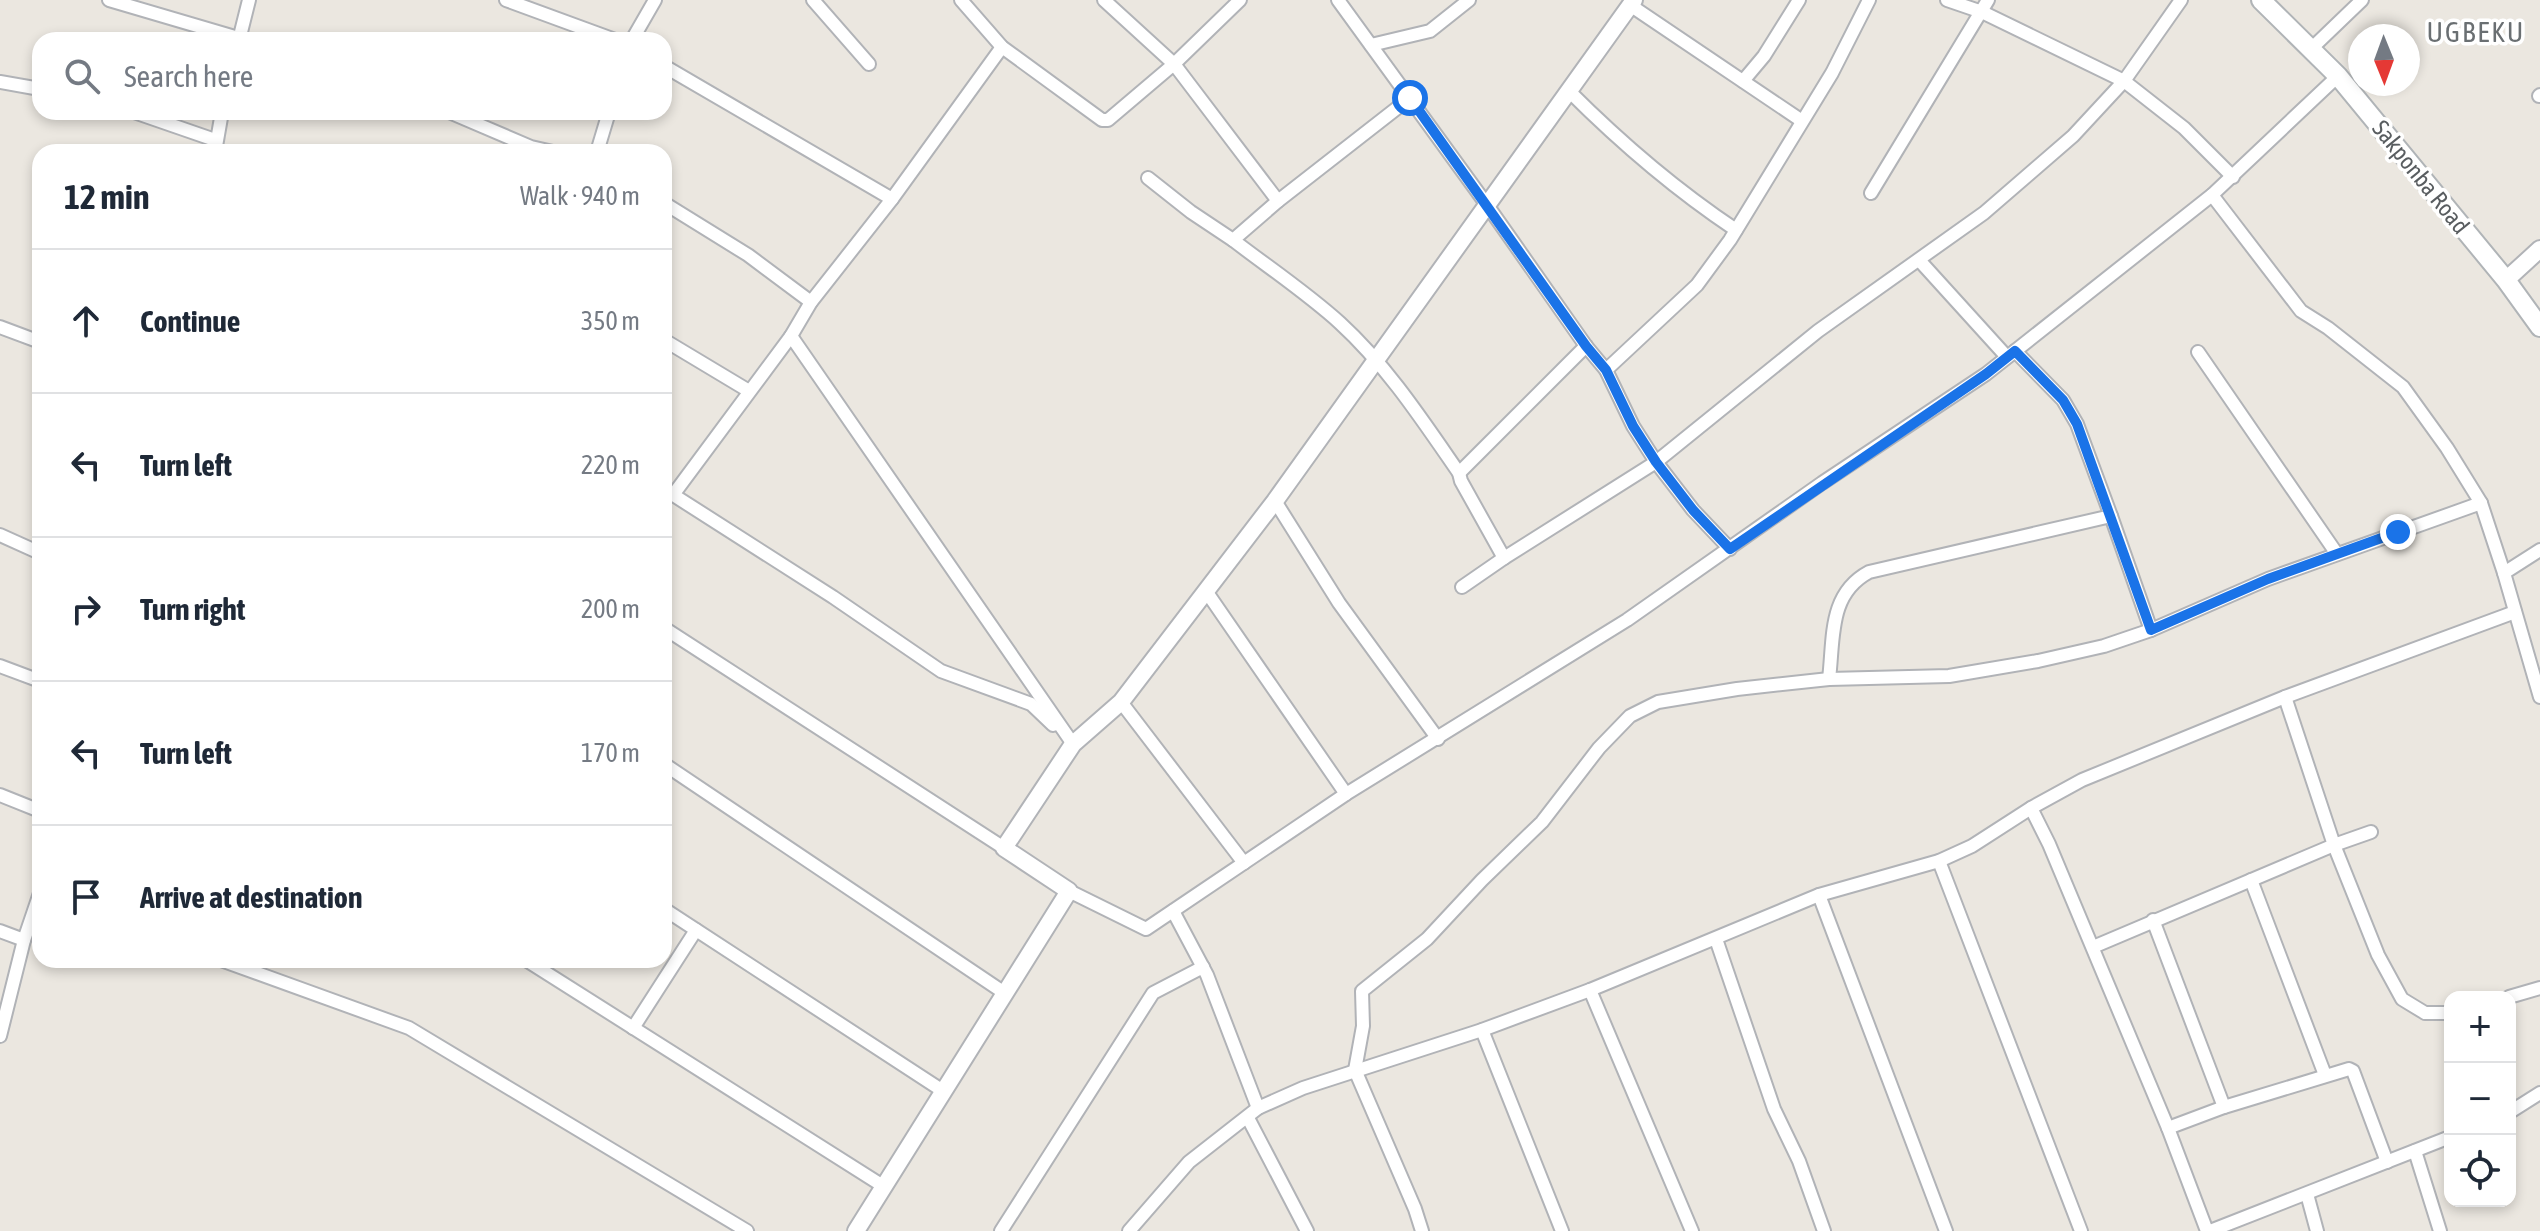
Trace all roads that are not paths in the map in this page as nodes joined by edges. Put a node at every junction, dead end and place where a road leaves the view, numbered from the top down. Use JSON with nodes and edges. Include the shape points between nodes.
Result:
{"nodes":[{"id":1,"x":109,"y":0,"type":"edge"},
{"id":2,"x":249,"y":0,"type":"edge"},
{"id":3,"x":506,"y":0,"type":"edge"},
{"id":4,"x":655,"y":0,"type":"edge"},
{"id":5,"x":813,"y":0,"type":"edge"},
{"id":6,"x":961,"y":0,"type":"edge"},
{"id":7,"x":1104,"y":0,"type":"edge"},
{"id":8,"x":1240,"y":0,"type":"edge"},
{"id":9,"x":1338,"y":0,"type":"edge"},
{"id":10,"x":1469,"y":0,"type":"edge"},
{"id":11,"x":1799,"y":0,"type":"edge"},
{"id":12,"x":1869,"y":0,"type":"edge"},
{"id":13,"x":1947,"y":0,"type":"edge"},
{"id":14,"x":1988,"y":0,"type":"edge"},
{"id":15,"x":2181,"y":0,"type":"edge"},
{"id":16,"x":2261,"y":0,"type":"edge"},
{"id":17,"x":2362,"y":0,"type":"edge"},
{"id":18,"x":1632,"y":3,"type":"edge"},
{"id":19,"x":1982,"y":12,"type":"junction"},
{"id":20,"x":215,"y":32,"type":"edge"},
{"id":21,"x":243,"y":32,"type":"edge"},
{"id":22,"x":593,"y":32,"type":"edge"},
{"id":23,"x":637,"y":32,"type":"edge"},
{"id":24,"x":1371,"y":45,"type":"junction"},
{"id":25,"x":1002,"y":47,"type":"junction"},
{"id":26,"x":2312,"y":48,"type":"junction"},
{"id":27,"x":869,"y":64,"type":"dead end"},
{"id":28,"x":1174,"y":64,"type":"junction"},
{"id":29,"x":672,"y":71,"type":"edge"},
{"id":30,"x":2338,"y":76,"type":"junction"},
{"id":31,"x":1743,"y":81,"type":"junction"},
{"id":32,"x":2124,"y":81,"type":"junction"},
{"id":33,"x":0,"y":82,"type":"edge"},
{"id":34,"x":32,"y":88,"type":"edge"},
{"id":35,"x":1569,"y":91,"type":"junction"},
{"id":36,"x":1410,"y":98,"type":"junction"},
{"id":37,"x":153,"y":120,"type":"edge"},
{"id":38,"x":220,"y":120,"type":"edge"},
{"id":39,"x":468,"y":120,"type":"edge"},
{"id":40,"x":607,"y":120,"type":"edge"},
{"id":41,"x":1802,"y":121,"type":"junction"},
{"id":42,"x":210,"y":144,"type":"edge"},
{"id":43,"x":215,"y":144,"type":"edge"},
{"id":44,"x":524,"y":144,"type":"edge"},
{"id":45,"x":599,"y":144,"type":"edge"},
{"id":46,"x":2233,"y":177,"type":"junction"},
{"id":47,"x":1148,"y":178,"type":"dead end"},
{"id":48,"x":1871,"y":193,"type":"dead end"},
{"id":49,"x":2212,"y":195,"type":"junction"},
{"id":50,"x":892,"y":199,"type":"junction"},
{"id":51,"x":1278,"y":201,"type":"junction"},
{"id":52,"x":1487,"y":205,"type":"junction"},
{"id":53,"x":672,"y":208,"type":"edge"},
{"id":54,"x":1736,"y":230,"type":"junction"},
{"id":55,"x":1233,"y":240,"type":"junction"},
{"id":56,"x":2540,"y":249,"type":"edge"},
{"id":57,"x":1919,"y":260,"type":"junction"},
{"id":58,"x":2506,"y":280,"type":"junction"},
{"id":59,"x":811,"y":302,"type":"junction"},
{"id":60,"x":0,"y":327,"type":"edge"},
{"id":61,"x":2540,"y":327,"type":"edge"},
{"id":62,"x":791,"y":336,"type":"junction"},
{"id":63,"x":32,"y":339,"type":"edge"},
{"id":64,"x":672,"y":345,"type":"edge"},
{"id":65,"x":1586,"y":346,"type":"junction"},
{"id":66,"x":2198,"y":352,"type":"dead end"},
{"id":67,"x":2011,"y":354,"type":"junction"},
{"id":68,"x":1376,"y":362,"type":"junction"},
{"id":69,"x":1606,"y":370,"type":"junction"},
{"id":70,"x":749,"y":391,"type":"junction"},
{"id":71,"x":1656,"y":462,"type":"junction"},
{"id":72,"x":1459,"y":473,"type":"junction"},
{"id":73,"x":672,"y":488,"type":"edge"},
{"id":74,"x":672,"y":494,"type":"edge"},
{"id":75,"x":1275,"y":501,"type":"junction"},
{"id":76,"x":2481,"y":503,"type":"junction"},
{"id":77,"x":2111,"y":516,"type":"junction"},
{"id":78,"x":0,"y":535,"type":"edge"},
{"id":79,"x":32,"y":549,"type":"edge"},
{"id":80,"x":1730,"y":549,"type":"junction"},
{"id":81,"x":2540,"y":550,"type":"edge"},
{"id":82,"x":2337,"y":554,"type":"junction"},
{"id":83,"x":1504,"y":558,"type":"junction"},
{"id":84,"x":2504,"y":573,"type":"junction"},
{"id":85,"x":1462,"y":587,"type":"dead end"},
{"id":86,"x":1206,"y":591,"type":"junction"},
{"id":87,"x":2515,"y":612,"type":"junction"},
{"id":88,"x":2151,"y":630,"type":"junction"},
{"id":89,"x":672,"y":633,"type":"edge"},
{"id":90,"x":0,"y":666,"type":"edge"},
{"id":91,"x":32,"y":678,"type":"edge"},
{"id":92,"x":1829,"y":679,"type":"junction"},
{"id":93,"x":2285,"y":697,"type":"junction"},
{"id":94,"x":2540,"y":697,"type":"edge"},
{"id":95,"x":1121,"y":702,"type":"junction"},
{"id":96,"x":1438,"y":739,"type":"junction"},
{"id":97,"x":1073,"y":744,"type":"junction"},
{"id":98,"x":672,"y":769,"type":"edge"},
{"id":99,"x":1346,"y":794,"type":"junction"},
{"id":100,"x":0,"y":795,"type":"edge"},
{"id":101,"x":32,"y":808,"type":"edge"},
{"id":102,"x":2031,"y":808,"type":"junction"},
{"id":103,"x":2371,"y":832,"type":"dead end"},
{"id":104,"x":2334,"y":845,"type":"junction"},
{"id":105,"x":1004,"y":848,"type":"junction"},
{"id":106,"x":1939,"y":861,"type":"junction"},
{"id":107,"x":1244,"y":863,"type":"junction"},
{"id":108,"x":2251,"y":880,"type":"junction"},
{"id":109,"x":1069,"y":891,"type":"junction"},
{"id":110,"x":1819,"y":895,"type":"junction"},
{"id":111,"x":1173,"y":911,"type":"junction"},
{"id":112,"x":672,"y":914,"type":"edge"},
{"id":113,"x":32,"y":917,"type":"edge"},
{"id":114,"x":2153,"y":920,"type":"junction"},
{"id":115,"x":696,"y":930,"type":"junction"},
{"id":116,"x":0,"y":931,"type":"edge"},
{"id":117,"x":1716,"y":939,"type":"junction"},
{"id":118,"x":24,"y":940,"type":"junction"},
{"id":119,"x":2093,"y":947,"type":"junction"},
{"id":120,"x":672,"y":967,"type":"edge"},
{"id":121,"x":1203,"y":967,"type":"junction"},
{"id":122,"x":243,"y":968,"type":"edge"},
{"id":123,"x":539,"y":968,"type":"edge"},
{"id":124,"x":672,"y":968,"type":"edge"},
{"id":125,"x":2540,"y":988,"type":"edge"},
{"id":126,"x":1590,"y":990,"type":"junction"},
{"id":127,"x":1006,"y":994,"type":"junction"},
{"id":128,"x":2516,"y":995,"type":"edge"},
{"id":129,"x":2444,"y":1013,"type":"edge"},
{"id":130,"x":633,"y":1028,"type":"junction"},
{"id":131,"x":1482,"y":1030,"type":"junction"},
{"id":132,"x":0,"y":1036,"type":"edge"},
{"id":133,"x":1355,"y":1070,"type":"junction"},
{"id":134,"x":2325,"y":1075,"type":"junction"},
{"id":135,"x":943,"y":1091,"type":"junction"},
{"id":136,"x":2540,"y":1093,"type":"edge"},
{"id":137,"x":2224,"y":1107,"type":"junction"},
{"id":138,"x":1258,"y":1108,"type":"junction"},
{"id":139,"x":2516,"y":1108,"type":"edge"},
{"id":140,"x":1248,"y":1118,"type":"junction"},
{"id":141,"x":2168,"y":1128,"type":"junction"},
{"id":142,"x":2444,"y":1139,"type":"edge"},
{"id":143,"x":2415,"y":1151,"type":"junction"},
{"id":144,"x":2387,"y":1162,"type":"junction"},
{"id":145,"x":883,"y":1186,"type":"junction"},
{"id":146,"x":2307,"y":1194,"type":"junction"},
{"id":147,"x":1304,"y":1225,"type":"edge"},
{"id":148,"x":747,"y":1231,"type":"edge"},
{"id":149,"x":856,"y":1231,"type":"edge"},
{"id":150,"x":1001,"y":1231,"type":"edge"},
{"id":151,"x":1129,"y":1231,"type":"edge"},
{"id":152,"x":1292,"y":1231,"type":"edge"},
{"id":153,"x":1422,"y":1231,"type":"edge"},
{"id":154,"x":1562,"y":1231,"type":"edge"},
{"id":155,"x":1692,"y":1231,"type":"edge"},
{"id":156,"x":1824,"y":1231,"type":"edge"},
{"id":157,"x":1946,"y":1231,"type":"edge"},
{"id":158,"x":2081,"y":1231,"type":"edge"},
{"id":159,"x":2208,"y":1231,"type":"edge"},
{"id":160,"x":2317,"y":1231,"type":"edge"},
{"id":161,"x":2440,"y":1231,"type":"edge"}],
"edges":[{"from":1,"to":20,"type":"street"},
{"from":2,"to":21,"type":"street"},
{"from":3,"to":22,"type":"street"},
{"from":4,"to":23,"type":"street"},
{"from":5,"to":27,"type":"street"},
{"from":6,"to":25,"type":"street"},
{"from":7,"to":28,"type":"street"},
{"from":8,"to":28,"type":"street"},
{"from":9,"to":24,"type":"street"},
{"from":10,"to":24,"type":"street","via":[[1430,31]]},
{"from":11,"to":31,"type":"street"},
{"from":12,"to":41,"type":"street"},
{"from":13,"to":19,"type":"street"},
{"from":14,"to":19,"type":"street"},
{"from":15,"to":32,"type":"street"},
{"from":16,"to":26,"type":"main road","name":"Sakponba Road"},
{"from":17,"to":26,"type":"street"},
{"from":18,"to":31,"type":"street"},
{"from":18,"to":35,"type":"street"},
{"from":19,"to":32,"type":"street"},
{"from":19,"to":48,"type":"street"},
{"from":24,"to":36,"type":"street"},
{"from":25,"to":28,"type":"street","via":[[1102,120],[1113,117]]},
{"from":25,"to":50,"type":"street"},
{"from":26,"to":30,"type":"main road","name":"Sakponba Road"},
{"from":28,"to":51,"type":"street"},
{"from":29,"to":50,"type":"street"},
{"from":30,"to":46,"type":"street"},
{"from":30,"to":58,"type":"main road","name":"Sakponba Road"},
{"from":31,"to":41,"type":"street"},
{"from":32,"to":46,"type":"street","via":[[2184,128]]},
{"from":32,"to":57,"type":"street","via":[[2073,136],[1984,213]]},
{"from":33,"to":34,"type":"street"},
{"from":35,"to":52,"type":"street"},
{"from":35,"to":54,"type":"street","via":[[1624,146]]},
{"from":36,"to":51,"type":"street"},
{"from":36,"to":52,"type":"street"},
{"from":37,"to":42,"type":"street"},
{"from":38,"to":43,"type":"street"},
{"from":39,"to":44,"type":"street"},
{"from":40,"to":45,"type":"street"},
{"from":41,"to":54,"type":"street"},
{"from":46,"to":49,"type":"street"},
{"from":47,"to":55,"type":"street"},
{"from":49,"to":67,"type":"street"},
{"from":49,"to":76,"type":"street","via":[[2301,311],[2403,387]]},
{"from":50,"to":59,"type":"street"},
{"from":51,"to":55,"type":"street"},
{"from":52,"to":65,"type":"street"},
{"from":52,"to":68,"type":"street"},
{"from":53,"to":59,"type":"street"},
{"from":54,"to":69,"type":"street","via":[[1697,285]]},
{"from":55,"to":68,"type":"street","via":[[1340,323]]},
{"from":56,"to":58,"type":"street"},
{"from":57,"to":67,"type":"street"},
{"from":57,"to":71,"type":"street","via":[[1818,331]]},
{"from":58,"to":61,"type":"main road","name":"Sakponba Road"},
{"from":59,"to":62,"type":"street"},
{"from":60,"to":63,"type":"street"},
{"from":62,"to":70,"type":"street"},
{"from":62,"to":97,"type":"street"},
{"from":64,"to":70,"type":"street"},
{"from":65,"to":69,"type":"street"},
{"from":65,"to":72,"type":"street"},
{"from":66,"to":82,"type":"street"},
{"from":67,"to":77,"type":"street","via":[[2063,400]]},
{"from":67,"to":80,"type":"street"},
{"from":68,"to":72,"type":"street"},
{"from":68,"to":75,"type":"street"},
{"from":69,"to":71,"type":"street"},
{"from":70,"to":73,"type":"street"},
{"from":71,"to":80,"type":"street"},
{"from":71,"to":83,"type":"street"},
{"from":72,"to":83,"type":"street"},
{"from":74,"to":97,"type":"street","via":[[941,671],[1031,704]]},
{"from":75,"to":86,"type":"street"},
{"from":75,"to":96,"type":"street","via":[[1339,603]]},
{"from":76,"to":82,"type":"street"},
{"from":76,"to":84,"type":"street"},
{"from":77,"to":88,"type":"street"},
{"from":77,"to":92,"type":"street","via":[[1860,577],[1837,605]]},
{"from":78,"to":79,"type":"street"},
{"from":80,"to":96,"type":"street"},
{"from":81,"to":84,"type":"street"},
{"from":82,"to":88,"type":"street"},
{"from":83,"to":85,"type":"street"},
{"from":84,"to":87,"type":"street"},
{"from":86,"to":95,"type":"street"},
{"from":86,"to":99,"type":"street"},
{"from":87,"to":93,"type":"street"},
{"from":87,"to":94,"type":"street"},
{"from":88,"to":92,"type":"street","via":[[2104,646],[1949,676]]},
{"from":89,"to":105,"type":"street"},
{"from":90,"to":91,"type":"street"},
{"from":92,"to":133,"type":"street","via":[[1658,702],[1630,716],[1542,822],[1427,939],[1362,991],[1363,1026]]},
{"from":93,"to":102,"type":"street","via":[[2082,780]]},
{"from":93,"to":104,"type":"street"},
{"from":95,"to":97,"type":"street"},
{"from":95,"to":107,"type":"street"},
{"from":96,"to":99,"type":"street"},
{"from":97,"to":105,"type":"street"},
{"from":98,"to":127,"type":"street"},
{"from":99,"to":107,"type":"street"},
{"from":100,"to":101,"type":"street"},
{"from":102,"to":106,"type":"street"},
{"from":102,"to":119,"type":"street"},
{"from":103,"to":104,"type":"street"},
{"from":104,"to":108,"type":"street"},
{"from":104,"to":129,"type":"street","via":[[2378,955],[2402,999],[2425,1013]]},
{"from":105,"to":109,"type":"street"},
{"from":106,"to":110,"type":"street"},
{"from":106,"to":158,"type":"street"},
{"from":107,"to":111,"type":"street"},
{"from":108,"to":114,"type":"street"},
{"from":108,"to":134,"type":"street"},
{"from":109,"to":111,"type":"street","via":[[1146,929]]},
{"from":109,"to":127,"type":"street"},
{"from":110,"to":117,"type":"street"},
{"from":110,"to":157,"type":"street"},
{"from":111,"to":121,"type":"street"},
{"from":112,"to":115,"type":"street"},
{"from":113,"to":118,"type":"street"},
{"from":114,"to":119,"type":"street"},
{"from":114,"to":137,"type":"street"},
{"from":115,"to":120,"type":"street"},
{"from":115,"to":135,"type":"street"},
{"from":116,"to":118,"type":"street"},
{"from":117,"to":126,"type":"street"},
{"from":117,"to":156,"type":"street","via":[[1774,1109]]},
{"from":118,"to":132,"type":"street"},
{"from":119,"to":141,"type":"street"},
{"from":121,"to":138,"type":"street"},
{"from":121,"to":150,"type":"street","via":[[1153,993]]},
{"from":122,"to":148,"type":"street","via":[[409,1028]]},
{"from":123,"to":130,"type":"street"},
{"from":124,"to":130,"type":"street"},
{"from":125,"to":128,"type":"street"},
{"from":126,"to":131,"type":"street"},
{"from":126,"to":155,"type":"street"},
{"from":127,"to":135,"type":"street"},
{"from":130,"to":145,"type":"street"},
{"from":131,"to":133,"type":"street"},
{"from":131,"to":154,"type":"street"},
{"from":133,"to":138,"type":"street"},
{"from":133,"to":153,"type":"street"},
{"from":134,"to":137,"type":"street"},
{"from":134,"to":144,"type":"street","via":[[2353,1071]]},
{"from":135,"to":145,"type":"street"},
{"from":136,"to":139,"type":"street"},
{"from":137,"to":141,"type":"street"},
{"from":138,"to":140,"type":"street"},
{"from":140,"to":147,"type":"street"},
{"from":140,"to":151,"type":"street","via":[[1189,1162]]},
{"from":141,"to":159,"type":"street"},
{"from":142,"to":143,"type":"street"},
{"from":143,"to":144,"type":"street"},
{"from":143,"to":161,"type":"street"},
{"from":144,"to":146,"type":"street"},
{"from":145,"to":149,"type":"street"},
{"from":146,"to":159,"type":"street"},
{"from":146,"to":160,"type":"street"},
{"from":147,"to":152,"type":"street"}]}
